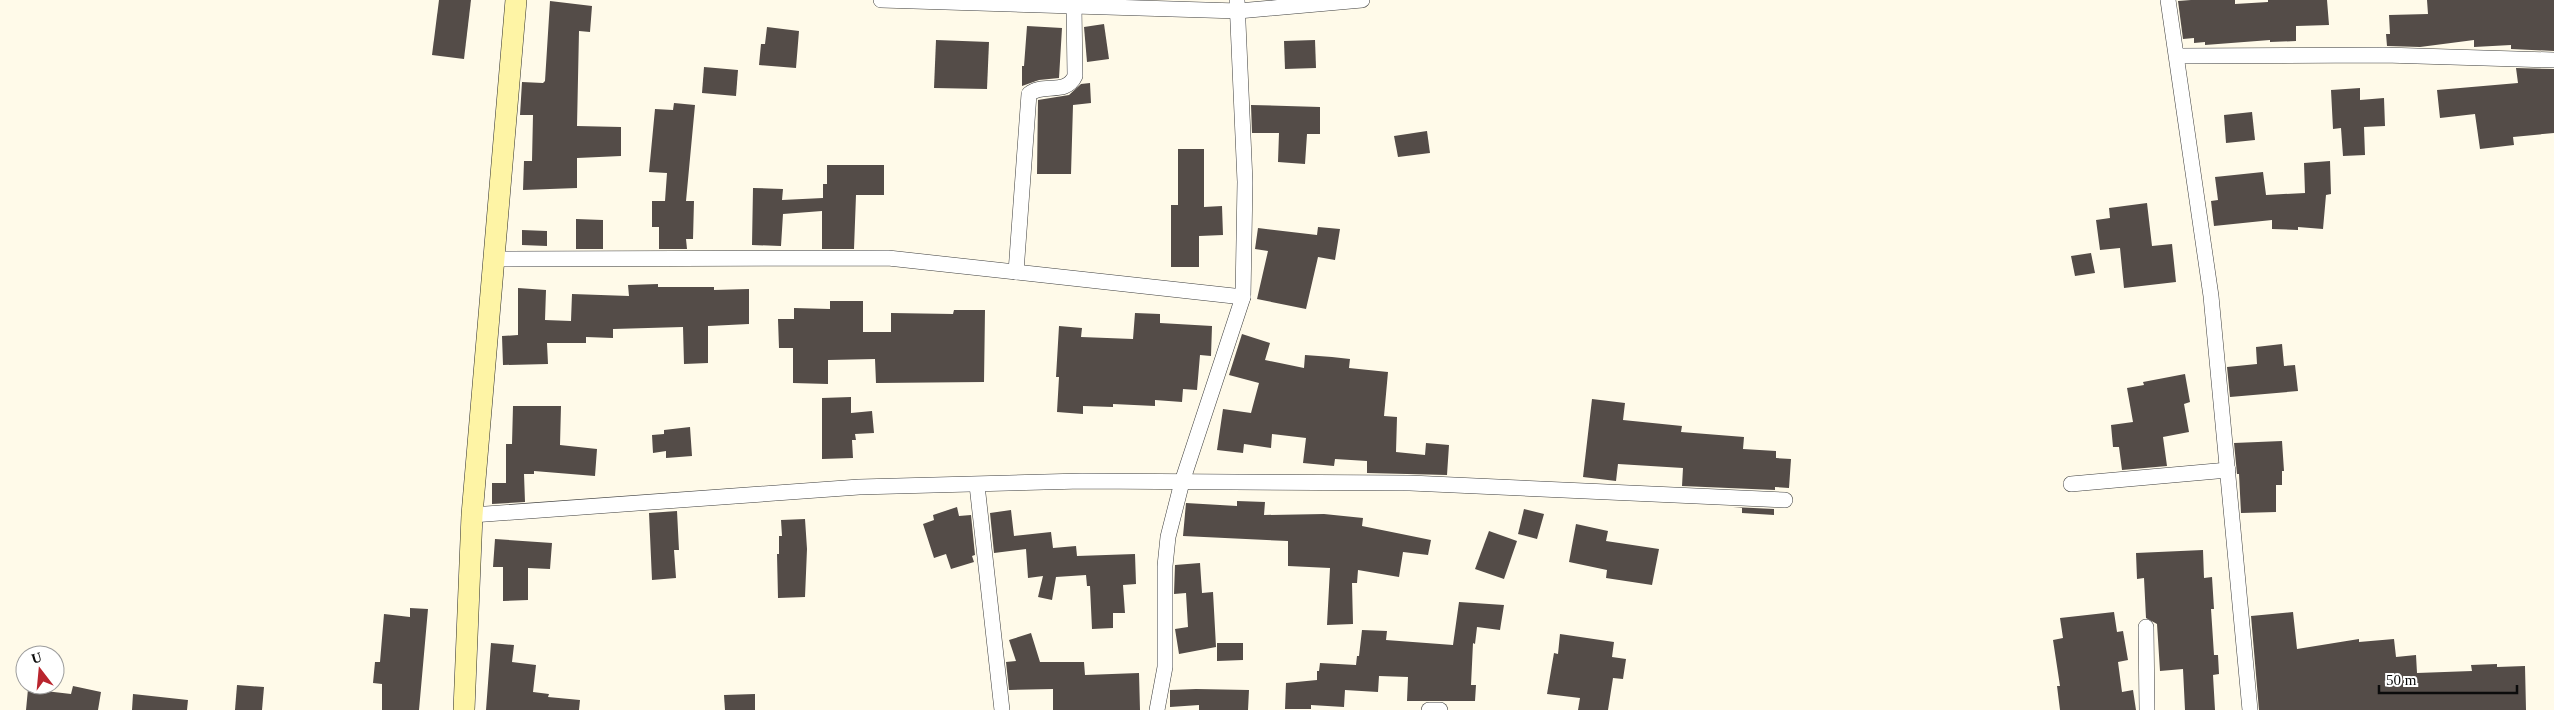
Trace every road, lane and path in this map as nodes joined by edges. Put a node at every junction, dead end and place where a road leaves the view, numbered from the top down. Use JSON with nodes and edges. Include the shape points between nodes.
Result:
{"nodes":[{"id":1,"x":516,"y":0,"type":"edge"},
{"id":2,"x":882,"y":0,"type":"edge"},
{"id":3,"x":1362,"y":0,"type":"edge"},
{"id":4,"x":2168,"y":0,"type":"edge"},
{"id":5,"x":1074,"y":6,"type":"junction"},
{"id":6,"x":1238,"y":6,"type":"edge"},
{"id":7,"x":2178,"y":56,"type":"junction"},
{"id":8,"x":2554,"y":60,"type":"edge"},
{"id":9,"x":493,"y":259,"type":"junction"},
{"id":10,"x":1016,"y":272,"type":"junction"},
{"id":11,"x":1243,"y":297,"type":"junction"},
{"id":12,"x":2228,"y":470,"type":"junction"},
{"id":13,"x":1182,"y":482,"type":"junction"},
{"id":14,"x":2071,"y":484,"type":"dead end"},
{"id":15,"x":977,"y":485,"type":"junction"},
{"id":16,"x":1785,"y":500,"type":"dead end"},
{"id":17,"x":472,"y":515,"type":"junction"},
{"id":18,"x":2146,"y":627,"type":"dead end"},
{"id":19,"x":464,"y":710,"type":"edge"},
{"id":20,"x":1002,"y":710,"type":"edge"},
{"id":21,"x":1157,"y":710,"type":"edge"},
{"id":22,"x":1428,"y":710,"type":"edge"},
{"id":23,"x":1440,"y":710,"type":"edge"},
{"id":24,"x":2147,"y":710,"type":"edge"},
{"id":25,"x":2250,"y":710,"type":"edge"}],
"edges":[{"from":1,"to":9,"type":"street"},
{"from":2,"to":5,"type":"street"},
{"from":3,"to":6,"type":"street"},
{"from":4,"to":7,"type":"street"},
{"from":5,"to":6,"type":"street"},
{"from":5,"to":10,"type":"street","via":[[1073,81],[1063,88],[1037,90],[1029,94]]},
{"from":6,"to":11,"type":"street","via":[[1245,182]]},
{"from":7,"to":8,"type":"street","via":[[2384,55]]},
{"from":7,"to":12,"type":"street","via":[[2211,296]]},
{"from":9,"to":10,"type":"street","via":[[888,258]]},
{"from":9,"to":17,"type":"street"},
{"from":10,"to":11,"type":"street"},
{"from":11,"to":13,"type":"street"},
{"from":12,"to":14,"type":"street"},
{"from":12,"to":25,"type":"street"},
{"from":13,"to":15,"type":"street"},
{"from":13,"to":16,"type":"street","via":[[1410,483]]},
{"from":13,"to":21,"type":"street","via":[[1168,537],[1165,667]]},
{"from":15,"to":17,"type":"street","via":[[850,488]]},
{"from":15,"to":20,"type":"street"},
{"from":17,"to":19,"type":"street"},
{"from":18,"to":24,"type":"street"},
{"from":22,"to":23,"type":"street"}]}
